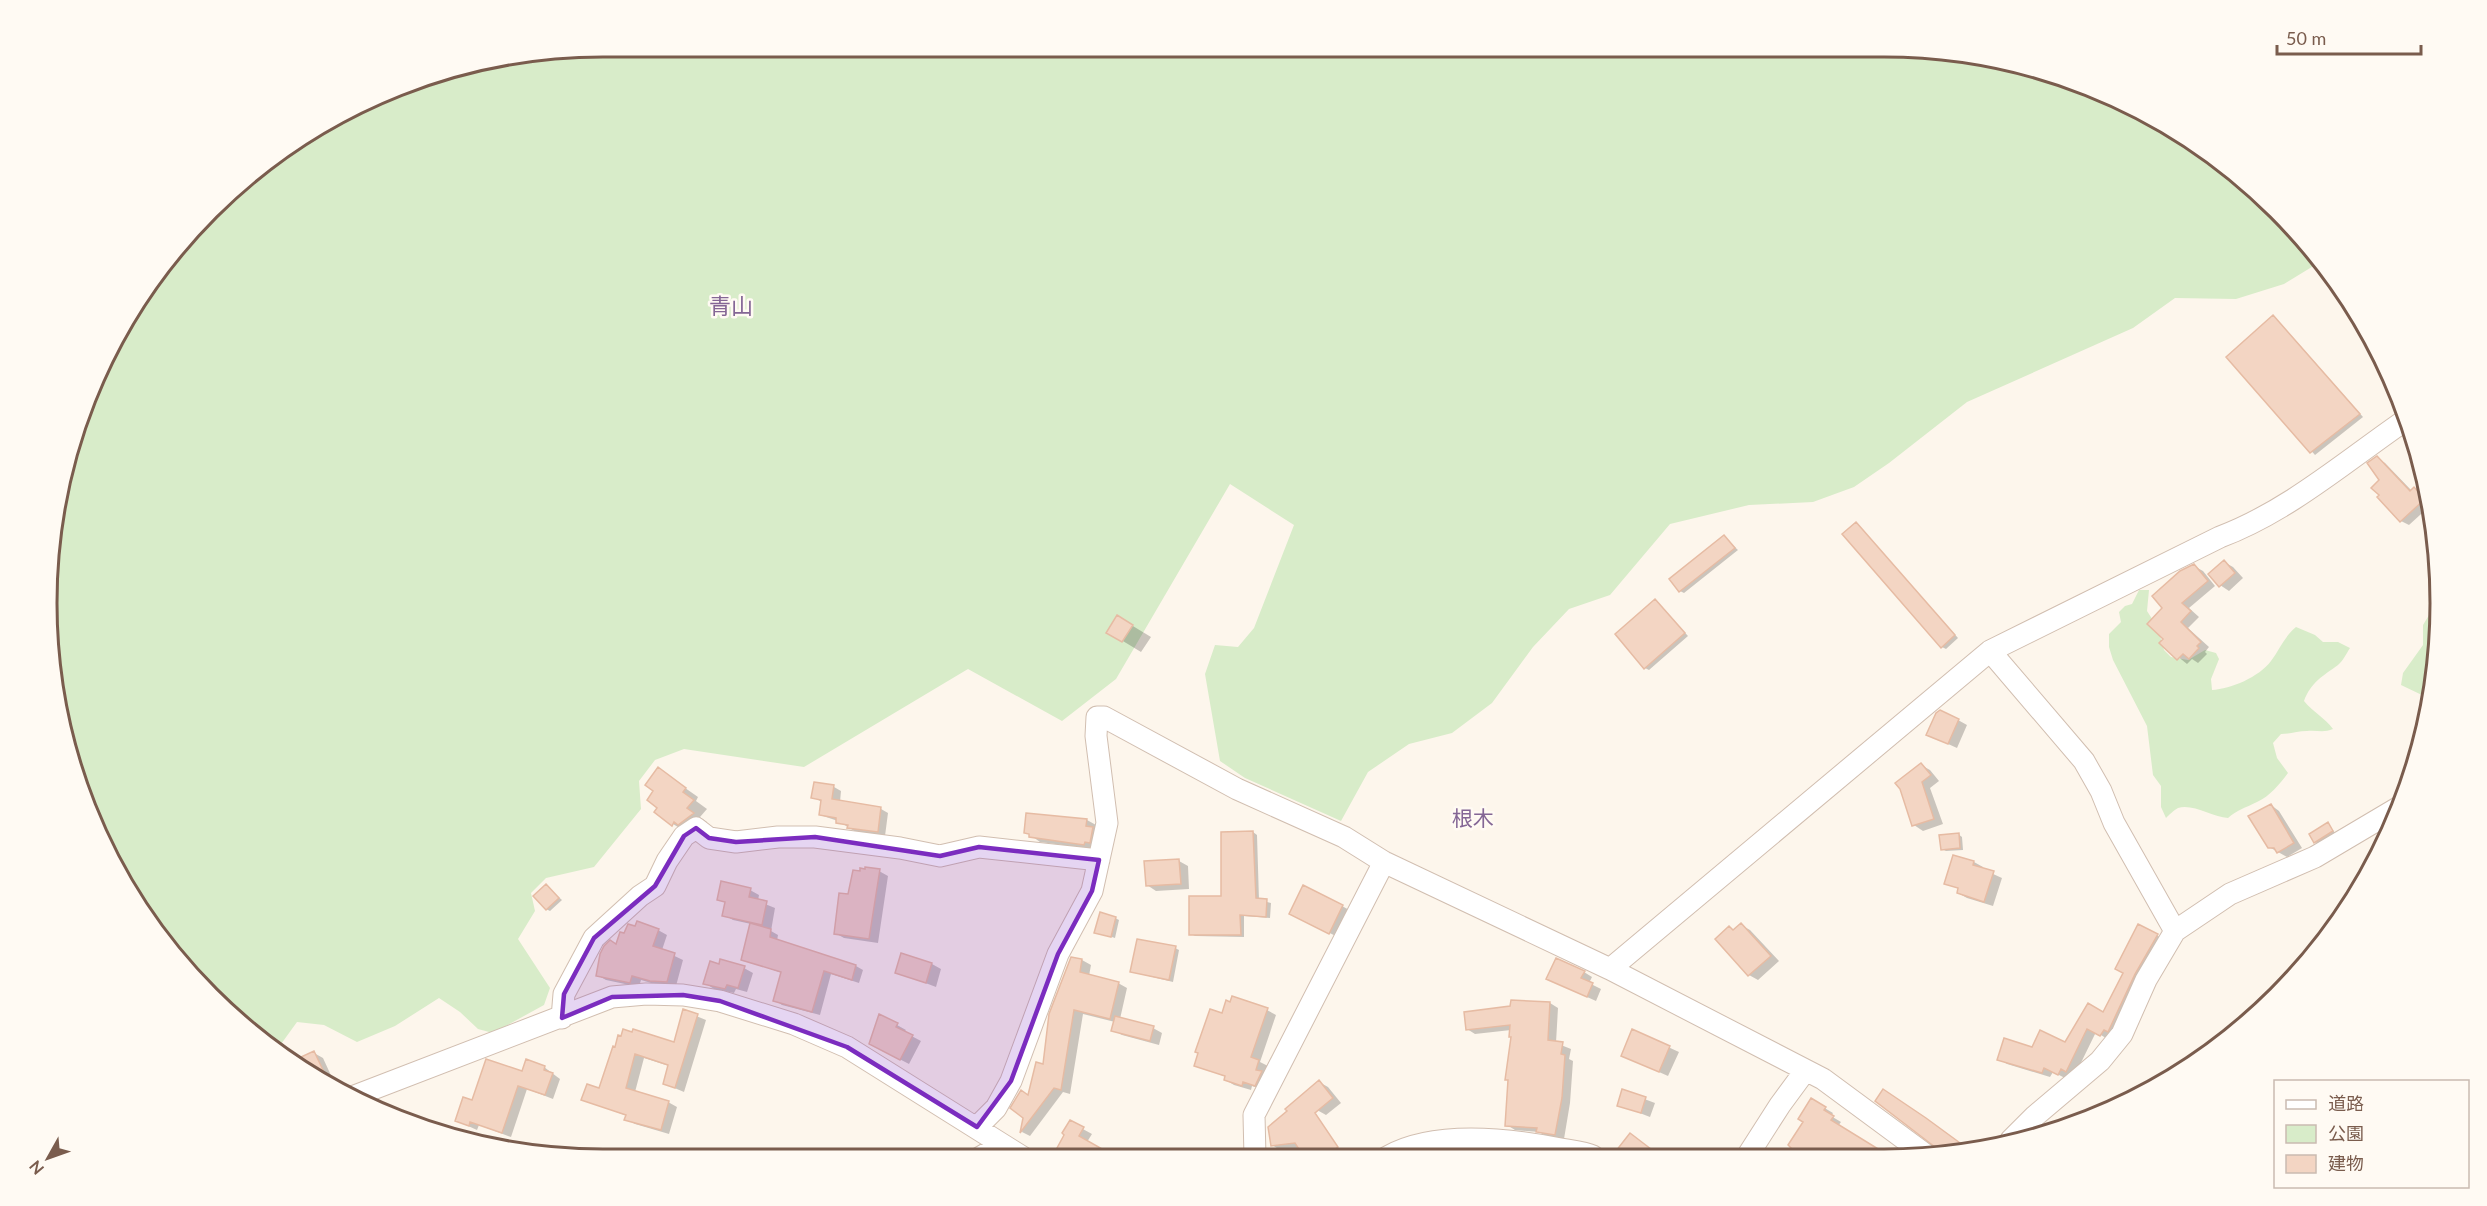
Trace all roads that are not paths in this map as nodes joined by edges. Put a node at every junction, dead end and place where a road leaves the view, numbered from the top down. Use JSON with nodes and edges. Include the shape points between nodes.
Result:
{"nodes":[{"id":1,"x":2400,"y":424,"type":"edge"},
{"id":2,"x":1990,"y":651,"type":"junction"},
{"id":3,"x":2384,"y":821,"type":"edge"},
{"id":4,"x":1099,"y":861,"type":"junction"},
{"id":5,"x":1384,"y":862,"type":"junction"},
{"id":6,"x":2175,"y":931,"type":"junction"},
{"id":7,"x":1610,"y":969,"type":"junction"},
{"id":8,"x":562,"y":1018,"type":"junction"},
{"id":9,"x":1805,"y":1071,"type":"junction"},
{"id":10,"x":362,"y":1093,"type":"edge"},
{"id":11,"x":977,"y":1127,"type":"junction"},
{"id":12,"x":2020,"y":1131,"type":"edge"},
{"id":13,"x":1001,"y":1145,"type":"junction"},
{"id":14,"x":1917,"y":1148,"type":"edge"},
{"id":15,"x":994,"y":1149,"type":"edge"},
{"id":16,"x":1008,"y":1149,"type":"edge"},
{"id":17,"x":1255,"y":1149,"type":"edge"},
{"id":18,"x":1401,"y":1149,"type":"edge"},
{"id":19,"x":1562,"y":1149,"type":"edge"},
{"id":20,"x":1752,"y":1149,"type":"edge"}],
"edges":[{"from":1,"to":2,"type":"street","via":[[2299,495],[2244,528]]},
{"from":2,"to":6,"type":"street","via":[[2084,761]]},
{"from":2,"to":7,"type":"street"},
{"from":3,"to":6,"type":"street","via":[[2230,894]]},
{"from":4,"to":5,"type":"street","via":[[1107,823],[1096,736],[1097,717],[1104,717],[1237,789],[1344,837]]},
{"from":4,"to":8,"type":"street","via":[[979,848],[940,856],[815,837],[736,842],[709,838],[696,828],[684,836],[656,886],[594,939],[564,994]]},
{"from":4,"to":11,"type":"street","via":[[1092,891],[1058,954],[1011,1081],[996,1108]]},
{"from":5,"to":7,"type":"street"},
{"from":5,"to":17,"type":"street","via":[[1254,1115]]},
{"from":6,"to":12,"type":"street","via":[[2146,980],[2122,1034],[2100,1061]]},
{"from":7,"to":9,"type":"street"},
{"from":8,"to":10,"type":"street"},
{"from":8,"to":11,"type":"street","via":[[612,997],[682,995],[720,1001],[794,1024],[847,1047]]},
{"from":9,"to":14,"type":"street","via":[[1823,1079]]},
{"from":9,"to":20,"type":"street"},
{"from":11,"to":13,"type":"street"},
{"from":13,"to":15,"type":"street"},
{"from":13,"to":16,"type":"street"},
{"from":18,"to":19,"type":"street","via":[[1442,1140],[1499,1140]]}]}
